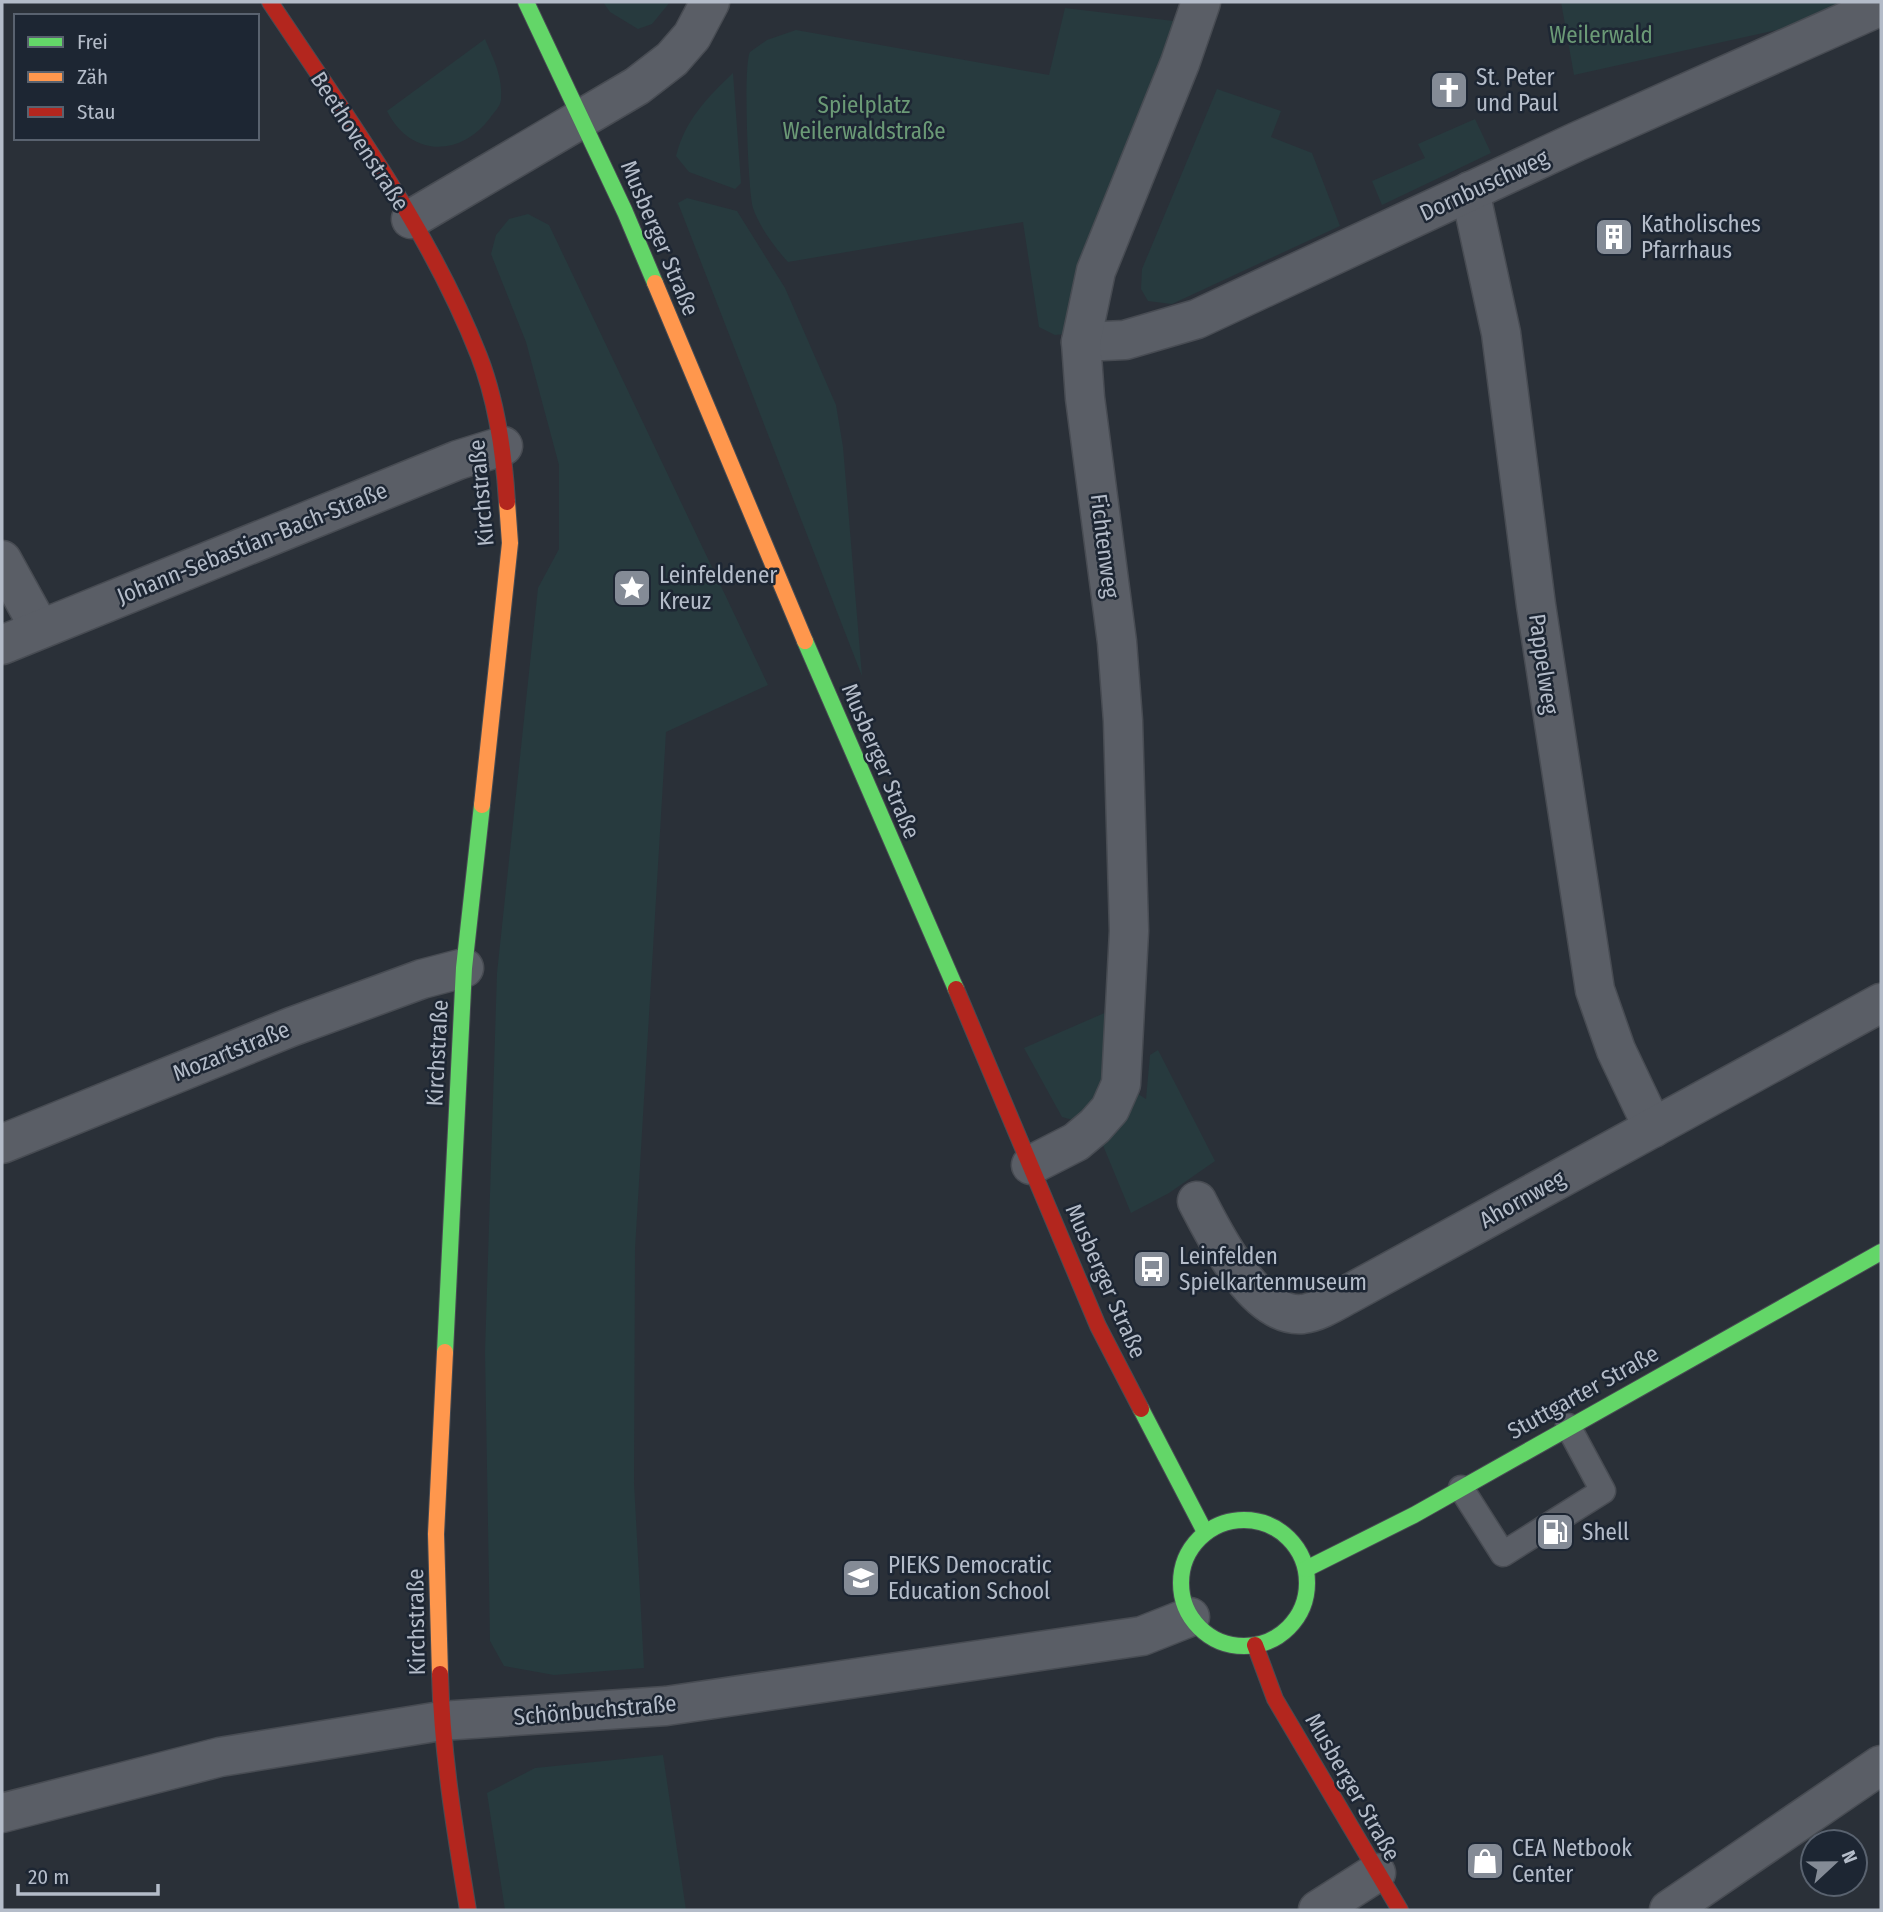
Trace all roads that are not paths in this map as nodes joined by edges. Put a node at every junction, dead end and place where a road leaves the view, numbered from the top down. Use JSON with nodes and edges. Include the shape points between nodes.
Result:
{"nodes":[{"id":1,"x":270,"y":2,"type":"edge"},
{"id":2,"x":526,"y":2,"type":"edge"},
{"id":3,"x":710,"y":2,"type":"edge"},
{"id":4,"x":1200,"y":2,"type":"edge"},
{"id":5,"x":1880,"y":13,"type":"edge"},
{"id":6,"x":582,"y":117,"type":"junction"},
{"id":7,"x":1470,"y":191,"type":"junction"},
{"id":8,"x":411,"y":219,"type":"junction"},
{"id":9,"x":1081,"y":342,"type":"junction"},
{"id":10,"x":503,"y":446,"type":"junction"},
{"id":11,"x":2,"y":560,"type":"edge"},
{"id":12,"x":40,"y":629,"type":"junction"},
{"id":13,"x":2,"y":645,"type":"edge"},
{"id":14,"x":464,"y":968,"type":"junction"},
{"id":15,"x":1881,"y":1003,"type":"edge"},
{"id":16,"x":1653,"y":1128,"type":"junction"},
{"id":17,"x":2,"y":1144,"type":"edge"},
{"id":18,"x":1031,"y":1165,"type":"junction"},
{"id":19,"x":1197,"y":1201,"type":"dead end"},
{"id":20,"x":1881,"y":1252,"type":"edge"},
{"id":21,"x":1568,"y":1426,"type":"junction"},
{"id":22,"x":1461,"y":1488,"type":"junction"},
{"id":23,"x":1206,"y":1532,"type":"junction"},
{"id":24,"x":1306,"y":1569,"type":"junction"},
{"id":25,"x":1190,"y":1617,"type":"junction"},
{"id":26,"x":1255,"y":1646,"type":"junction"},
{"id":27,"x":441,"y":1721,"type":"junction"},
{"id":28,"x":1881,"y":1765,"type":"edge"},
{"id":29,"x":2,"y":1814,"type":"edge"},
{"id":30,"x":1376,"y":1873,"type":"junction"},
{"id":31,"x":468,"y":1910,"type":"edge"},
{"id":32,"x":1318,"y":1910,"type":"edge"},
{"id":33,"x":1400,"y":1910,"type":"edge"},
{"id":34,"x":1669,"y":1910,"type":"edge"}],
"edges":[{"from":1,"to":8,"type":"main road","name":"Beethovenstraße"},
{"from":2,"to":6,"type":"main road","name":"Musberger Straße"},
{"from":3,"to":6,"type":"street","name":"Beethovenstraße","via":[[692,36],[672,60]]},
{"from":4,"to":9,"type":"street","name":"Fichtenweg","via":[[1096,271]]},
{"from":5,"to":7,"type":"street","name":"Dornbuschweg"},
{"from":6,"to":8,"type":"street","name":"Beethovenstraße"},
{"from":6,"to":18,"type":"main road","name":"Musberger Straße"},
{"from":7,"to":9,"type":"street","name":"Dornbuschweg","via":[[1197,319],[1125,340]]},
{"from":7,"to":16,"type":"street","name":"Pappelweg","via":[[1501,333],[1538,618],[1595,990],[1616,1051]]},
{"from":8,"to":10,"type":"main road","name":"Kirchstraße","via":[[480,358]]},
{"from":9,"to":18,"type":"street","name":"Fichtenweg","via":[[1117,642],[1126,796],[1126,1020],[1121,1084],[1110,1109],[1076,1142]]},
{"from":10,"to":12,"type":"street","name":"Johann-Sebastian-Bach-Straße","via":[[458,460]]},
{"from":10,"to":14,"type":"main road","name":"Kirchstraße","via":[[510,543]]},
{"from":11,"to":12,"type":"street"},
{"from":12,"to":13,"type":"street","name":"Johann-Sebastian-Bach-Straße"},
{"from":14,"to":17,"type":"street","name":"Mozartstraße","via":[[291,1027]]},
{"from":14,"to":27,"type":"main road","name":"Kirchstraße","via":[[436,1534]]},
{"from":15,"to":16,"type":"street","name":"Ahornweg"},
{"from":16,"to":19,"type":"street","name":"Ahornweg","via":[[1347,1295],[1303,1314],[1284,1312],[1250,1286]]},
{"from":18,"to":23,"type":"main road","name":"Musberger Straße","via":[[1098,1326]]},
{"from":20,"to":21,"type":"main road","name":"Stuttgarter Straße"},
{"from":21,"to":22,"type":"main road","name":"Stuttgarter Straße"},
{"from":21,"to":22,"type":"lane","via":[[1603,1491],[1503,1553]]},
{"from":22,"to":24,"type":"main road","name":"Stuttgarter Straße"},
{"from":23,"to":24,"type":"main road","via":[[1229,1521],[1254,1520],[1278,1529],[1296,1546]]},
{"from":23,"to":25,"type":"main road","via":[[1192,1545],[1184,1562],[1183,1600]]},
{"from":24,"to":26,"type":"main road","via":[[1302,1609],[1291,1626],[1275,1639]]},
{"from":25,"to":26,"type":"main road","via":[[1219,1641]]},
{"from":25,"to":27,"type":"street","name":"Schönbuchstraße","via":[[1142,1636],[666,1706]]},
{"from":26,"to":30,"type":"main road","name":"Musberger Straße","via":[[1275,1699]]},
{"from":27,"to":29,"type":"street","name":"Schönbuchstraße","via":[[220,1757]]},
{"from":27,"to":31,"type":"main road","name":"Kirchstraße"},
{"from":28,"to":34,"type":"street"},
{"from":30,"to":32,"type":"street"},
{"from":30,"to":33,"type":"main road","name":"Musberger Straße"}]}
